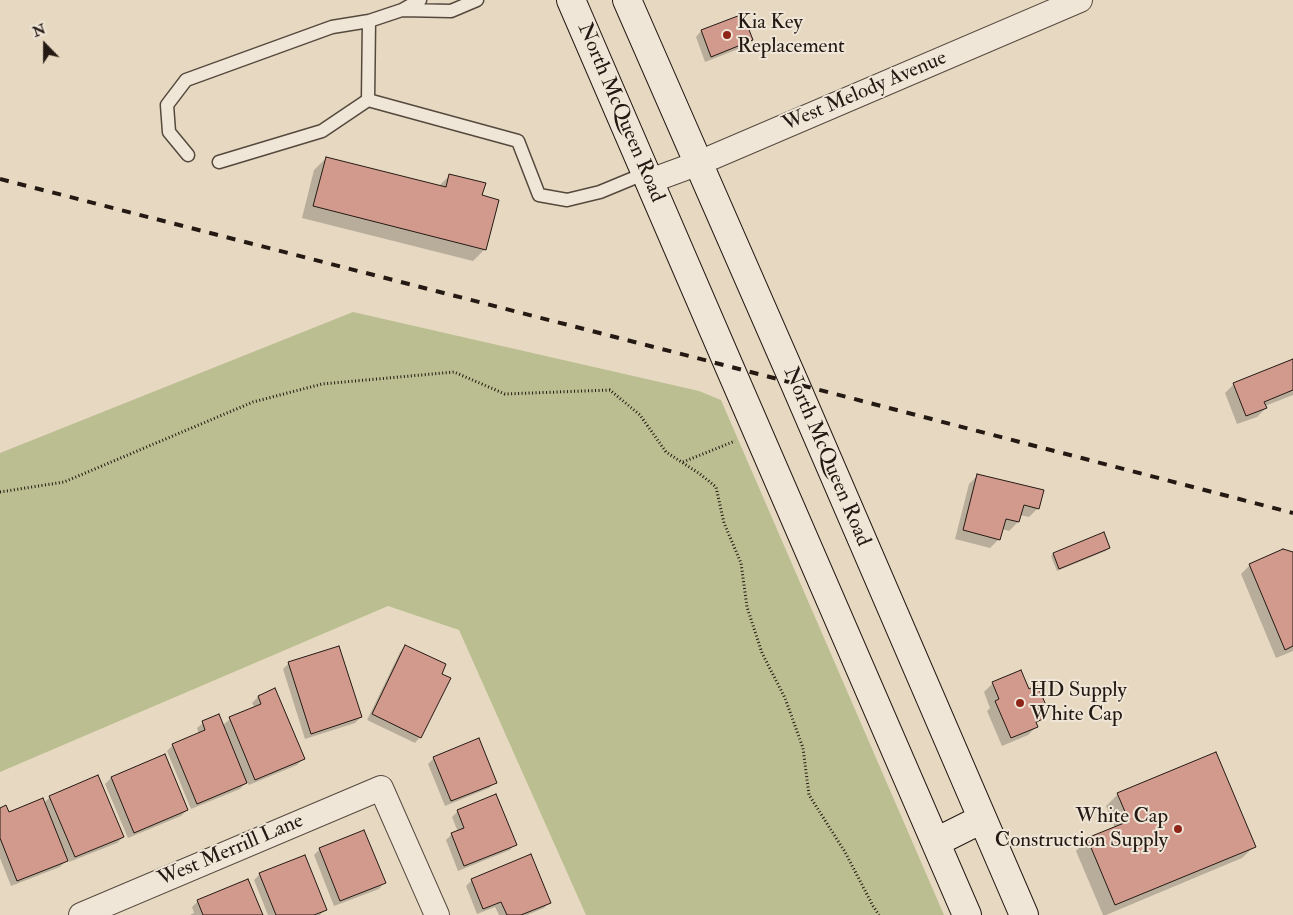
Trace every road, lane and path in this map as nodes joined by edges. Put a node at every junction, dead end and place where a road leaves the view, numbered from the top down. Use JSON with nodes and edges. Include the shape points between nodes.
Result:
{"nodes":[{"id":1,"x":420,"y":0,"type":"edge"},
{"id":2,"x":477,"y":0,"type":"edge"},
{"id":3,"x":571,"y":0,"type":"edge"},
{"id":4,"x":627,"y":0,"type":"edge"},
{"id":5,"x":1080,"y":0,"type":"edge"},
{"id":6,"x":402,"y":10,"type":"junction"},
{"id":7,"x":369,"y":21,"type":"junction"},
{"id":8,"x":368,"y":100,"type":"junction"},
{"id":9,"x":188,"y":155,"type":"dead end"},
{"id":10,"x":219,"y":162,"type":"dead end"},
{"id":11,"x":699,"y":163,"type":"junction"},
{"id":12,"x":648,"y":177,"type":"junction"},
{"id":13,"x":758,"y":434,"type":"junction"},
{"id":14,"x":682,"y":462,"type":"junction"},
{"id":15,"x":0,"y":492,"type":"edge"},
{"id":16,"x":982,"y":819,"type":"junction"},
{"id":17,"x":936,"y":842,"type":"junction"},
{"id":18,"x":81,"y":915,"type":"edge"},
{"id":19,"x":437,"y":915,"type":"edge"},
{"id":20,"x":879,"y":915,"type":"edge"},
{"id":21,"x":968,"y":915,"type":"edge"},
{"id":22,"x":1024,"y":915,"type":"edge"}],
"edges":[{"from":1,"to":6,"type":"lane"},
{"from":2,"to":6,"type":"lane","via":[[451,11]]},
{"from":3,"to":12,"type":"main road","name":"North McQueen Road"},
{"from":4,"to":11,"type":"main road","name":"North McQueen Road"},
{"from":5,"to":11,"type":"street","name":"West Melody Avenue"},
{"from":6,"to":7,"type":"lane"},
{"from":7,"to":8,"type":"lane"},
{"from":7,"to":9,"type":"lane","via":[[332,27],[186,80],[167,105],[169,132]]},
{"from":8,"to":10,"type":"lane","via":[[322,131]]},
{"from":8,"to":12,"type":"lane","via":[[518,141],[539,195],[567,200]]},
{"from":11,"to":12,"type":"street","name":"West Melody Avenue"},
{"from":11,"to":16,"type":"main road","name":"North McQueen Road"},
{"from":12,"to":13,"type":"main road","name":"North McQueen Road"},
{"from":13,"to":14,"type":"path"},
{"from":13,"to":17,"type":"main road","name":"North McQueen Road"},
{"from":14,"to":15,"type":"path","via":[[666,452],[640,415],[610,390],[505,394],[454,372],[322,384],[252,402],[64,482]]},
{"from":14,"to":20,"type":"path","via":[[716,487],[724,523],[741,563],[747,606],[762,653],[785,698],[803,748],[809,795]]},
{"from":16,"to":17,"type":"main road"},
{"from":16,"to":22,"type":"main road","name":"North McQueen Road"},
{"from":17,"to":21,"type":"main road","name":"North McQueen Road"},
{"from":18,"to":19,"type":"street","name":"West Merrill Lane","via":[[381,788]]}]}
